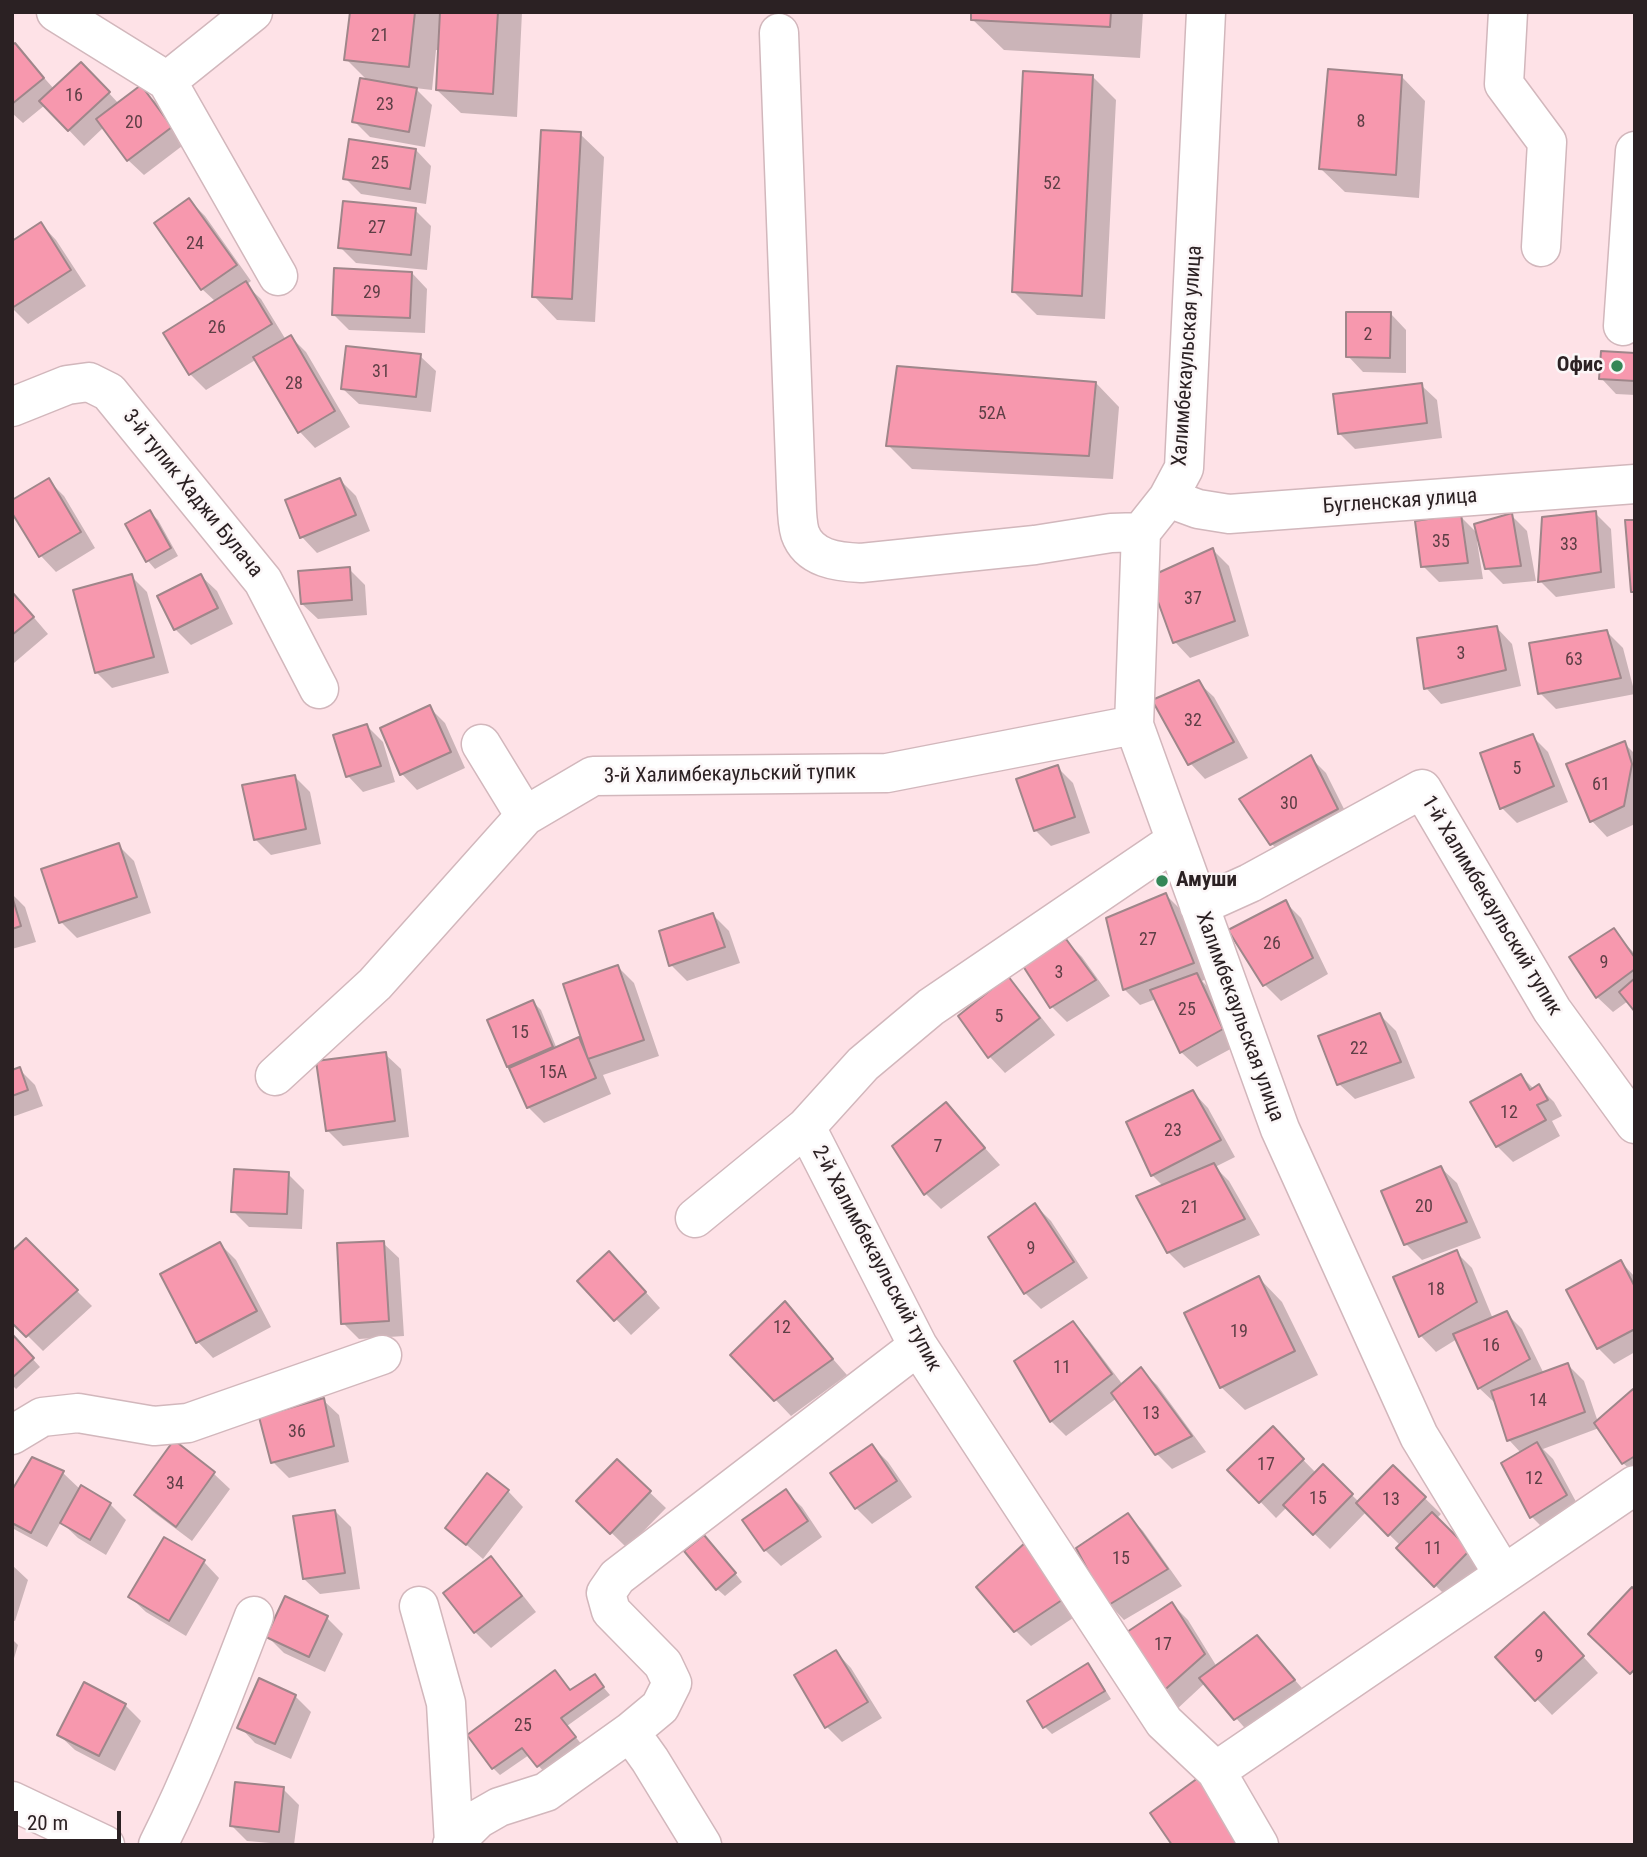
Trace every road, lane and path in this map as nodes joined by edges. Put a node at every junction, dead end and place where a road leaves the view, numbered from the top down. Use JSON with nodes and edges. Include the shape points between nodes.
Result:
{"nodes":[{"id":1,"x":56,"y":12,"type":"edge"},
{"id":2,"x":253,"y":12,"type":"edge"},
{"id":3,"x":1206,"y":12,"type":"edge"},
{"id":4,"x":1508,"y":12,"type":"edge"},
{"id":5,"x":779,"y":33,"type":"dead end"},
{"id":6,"x":167,"y":81,"type":"junction"},
{"id":7,"x":1635,"y":151,"type":"edge"},
{"id":8,"x":1541,"y":247,"type":"dead end"},
{"id":9,"x":278,"y":276,"type":"dead end"},
{"id":10,"x":1623,"y":326,"type":"dead end"},
{"id":11,"x":12,"y":407,"type":"edge"},
{"id":12,"x":1635,"y":484,"type":"edge"},
{"id":13,"x":1168,"y":498,"type":"junction"},
{"id":14,"x":1142,"y":532,"type":"junction"},
{"id":15,"x":318,"y":689,"type":"dead end"},
{"id":16,"x":1134,"y":725,"type":"junction"},
{"id":17,"x":481,"y":744,"type":"dead end"},
{"id":18,"x":525,"y":816,"type":"junction"},
{"id":19,"x":1175,"y":841,"type":"junction"},
{"id":20,"x":1199,"y":906,"type":"junction"},
{"id":21,"x":275,"y":1076,"type":"dead end"},
{"id":22,"x":1635,"y":1124,"type":"edge"},
{"id":23,"x":806,"y":1127,"type":"junction"},
{"id":24,"x":695,"y":1218,"type":"dead end"},
{"id":25,"x":918,"y":1346,"type":"junction"},
{"id":26,"x":383,"y":1354,"type":"dead end"},
{"id":27,"x":27,"y":1426,"type":"edge"},
{"id":28,"x":1635,"y":1485,"type":"edge"},
{"id":29,"x":1503,"y":1574,"type":"junction"},
{"id":30,"x":419,"y":1606,"type":"dead end"},
{"id":31,"x":254,"y":1616,"type":"dead end"},
{"id":32,"x":630,"y":1732,"type":"junction"},
{"id":33,"x":1216,"y":1771,"type":"junction"},
{"id":34,"x":12,"y":1801,"type":"edge"},
{"id":35,"x":453,"y":1844,"type":"edge"},
{"id":36,"x":104,"y":1845,"type":"edge"},
{"id":37,"x":158,"y":1845,"type":"edge"},
{"id":38,"x":702,"y":1845,"type":"edge"},
{"id":39,"x":1259,"y":1845,"type":"edge"}],
"edges":[{"from":1,"to":6,"type":"street"},
{"from":2,"to":6,"type":"street"},
{"from":3,"to":13,"type":"street","name":"Халимбекаульская улица","via":[[1184,468]]},
{"from":4,"to":8,"type":"street","via":[[1504,84],[1547,142]]},
{"from":5,"to":14,"type":"street","via":[[801,533],[816,553],[835,562],[861,564]]},
{"from":6,"to":9,"type":"street"},
{"from":7,"to":10,"type":"street"},
{"from":11,"to":15,"type":"street","name":"3-й тупик Хаджи Булача","via":[[89,382],[109,393],[264,581]]},
{"from":12,"to":13,"type":"street","name":"Бугленская улица","via":[[1229,514]]},
{"from":13,"to":14,"type":"street","name":"Халимбекаульская улица"},
{"from":14,"to":16,"type":"street","name":"Халимбекаульская улица"},
{"from":16,"to":18,"type":"street","name":"3-й Халимбекаульский тупик","via":[[887,773],[593,776]]},
{"from":16,"to":19,"type":"street","name":"Халимбекаульская улица"},
{"from":17,"to":18,"type":"street"},
{"from":18,"to":21,"type":"street","name":"3-й Халимбекаульский тупик","via":[[375,984]]},
{"from":19,"to":20,"type":"street","name":"Халимбекаульская улица"},
{"from":19,"to":23,"type":"street","name":"2-й Халимбекаульский тупик","via":[[931,1007],[863,1064]]},
{"from":20,"to":22,"type":"street","name":"1-й Халимбекаульский тупик","via":[[1422,789],[1552,1010]]},
{"from":20,"to":29,"type":"street","name":"Халимбекаульская улица","via":[[1280,1129],[1413,1424]]},
{"from":23,"to":24,"type":"street"},
{"from":23,"to":25,"type":"street","name":"2-й Халимбекаульский тупик"},
{"from":25,"to":32,"type":"street","via":[[617,1577],[606,1593],[611,1611],[663,1664],[672,1683],[660,1707]]},
{"from":25,"to":33,"type":"street","name":"2-й Халимбекаульский тупик","via":[[1164,1722]]},
{"from":26,"to":27,"type":"street","via":[[188,1423],[153,1426],[78,1413]]},
{"from":28,"to":29,"type":"street"},
{"from":29,"to":33,"type":"street"},
{"from":30,"to":35,"type":"street","via":[[446,1703]]},
{"from":31,"to":37,"type":"street","via":[[207,1739]]},
{"from":32,"to":35,"type":"street","via":[[546,1792],[478,1819]]},
{"from":32,"to":38,"type":"street"},
{"from":33,"to":39,"type":"street","name":"2-й Халимбекаульский тупик"},
{"from":34,"to":36,"type":"street"}]}
